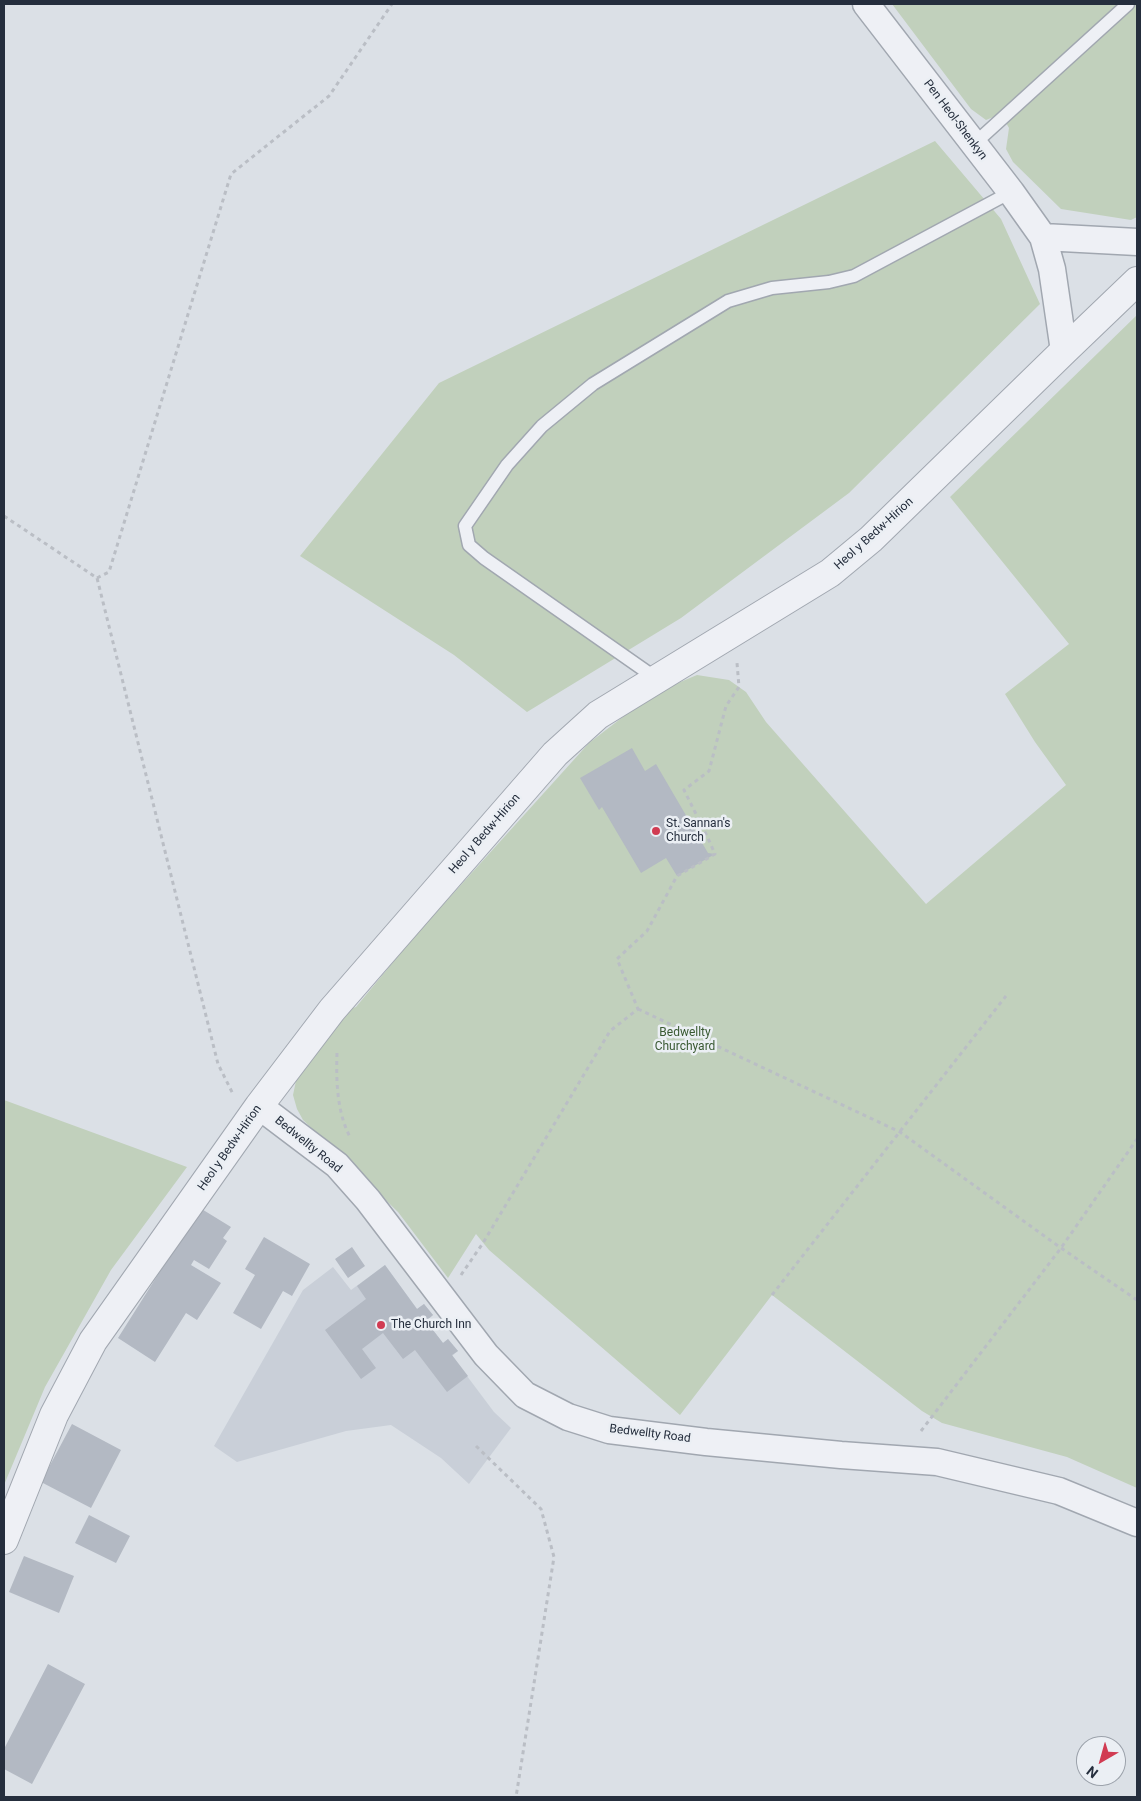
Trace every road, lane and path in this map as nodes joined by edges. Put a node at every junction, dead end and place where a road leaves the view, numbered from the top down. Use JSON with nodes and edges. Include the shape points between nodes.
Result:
{"nodes":[{"id":1,"x":392,"y":4,"type":"edge"},
{"id":2,"x":866,"y":4,"type":"edge"},
{"id":3,"x":1128,"y":4,"type":"edge"},
{"id":4,"x":974,"y":144,"type":"junction"},
{"id":5,"x":1010,"y":192,"type":"junction"},
{"id":6,"x":1043,"y":237,"type":"junction"},
{"id":7,"x":1137,"y":242,"type":"edge"},
{"id":8,"x":1137,"y":282,"type":"edge"},
{"id":9,"x":1064,"y":350,"type":"junction"},
{"id":10,"x":4,"y":516,"type":"edge"},
{"id":11,"x":98,"y":578,"type":"junction"},
{"id":12,"x":734,"y":632,"type":"junction"},
{"id":13,"x":657,"y":679,"type":"junction"},
{"id":14,"x":1006,"y":996,"type":"dead end"},
{"id":15,"x":332,"y":1010,"type":"junction"},
{"id":16,"x":638,"y":1010,"type":"junction"},
{"id":17,"x":257,"y":1110,"type":"junction"},
{"id":18,"x":900,"y":1132,"type":"junction"},
{"id":19,"x":1137,"y":1138,"type":"edge"},
{"id":20,"x":354,"y":1144,"type":"dead end"},
{"id":21,"x":1061,"y":1248,"type":"junction"},
{"id":22,"x":440,"y":1293,"type":"junction"},
{"id":23,"x":772,"y":1295,"type":"dead end"},
{"id":24,"x":1137,"y":1300,"type":"edge"},
{"id":25,"x":932,"y":1417,"type":"dead end"},
{"id":26,"x":476,"y":1446,"type":"dead end"},
{"id":27,"x":1137,"y":1523,"type":"edge"},
{"id":28,"x":4,"y":1540,"type":"edge"},
{"id":29,"x":516,"y":1797,"type":"edge"}],
"edges":[{"from":1,"to":11,"type":"path","via":[[329,96],[230,174],[109,572]]},
{"from":2,"to":4,"type":"street","name":"Pen Heol-Shenkyn"},
{"from":3,"to":4,"type":"lane"},
{"from":4,"to":5,"type":"street","name":"Pen Heol-Shenkyn"},
{"from":5,"to":6,"type":"street","name":"Pen Heol-Shenkyn"},
{"from":5,"to":13,"type":"lane","via":[[854,276],[772,288],[728,301],[593,384],[542,426],[506,465],[465,526],[469,545]]},
{"from":6,"to":7,"type":"street"},
{"from":6,"to":9,"type":"street","name":"Pen Heol-Shenkyn","via":[[1052,269]]},
{"from":8,"to":9,"type":"street","name":"Heol y Bedw-Hirion"},
{"from":9,"to":12,"type":"street","name":"Heol y Bedw-Hirion","via":[[864,545],[830,573]]},
{"from":10,"to":11,"type":"path"},
{"from":11,"to":17,"type":"path","via":[[218,1064],[234,1098]]},
{"from":12,"to":13,"type":"street","name":"Heol y Bedw-Hirion"},
{"from":12,"to":16,"type":"path","via":[[739,687],[726,706],[709,771],[684,790],[714,854],[676,876],[647,931],[617,959]]},
{"from":13,"to":15,"type":"street","name":"Heol y Bedw-Hirion","via":[[598,715],[555,754]]},
{"from":14,"to":18,"type":"path"},
{"from":15,"to":17,"type":"street","name":"Heol y Bedw-Hirion"},
{"from":15,"to":20,"type":"path","via":[[342,1017],[338,1029],[336,1079],[341,1112]]},
{"from":16,"to":18,"type":"path"},
{"from":16,"to":22,"type":"path","via":[[610,1031],[483,1243],[455,1282]]},
{"from":17,"to":22,"type":"street","name":"Bedwellty Road","via":[[336,1165],[368,1200]]},
{"from":17,"to":28,"type":"street","name":"Heol y Bedw-Hirion","via":[[93,1341],[54,1416]]},
{"from":18,"to":21,"type":"path"},
{"from":18,"to":23,"type":"path"},
{"from":19,"to":21,"type":"path"},
{"from":21,"to":24,"type":"path"},
{"from":21,"to":25,"type":"path"},
{"from":22,"to":27,"type":"street","name":"Bedwellty Road","via":[[486,1355],[525,1395],[568,1417],[609,1430],[648,1435],[937,1462],[1059,1490]]},
{"from":26,"to":29,"type":"path","via":[[541,1509],[554,1557]]}]}
